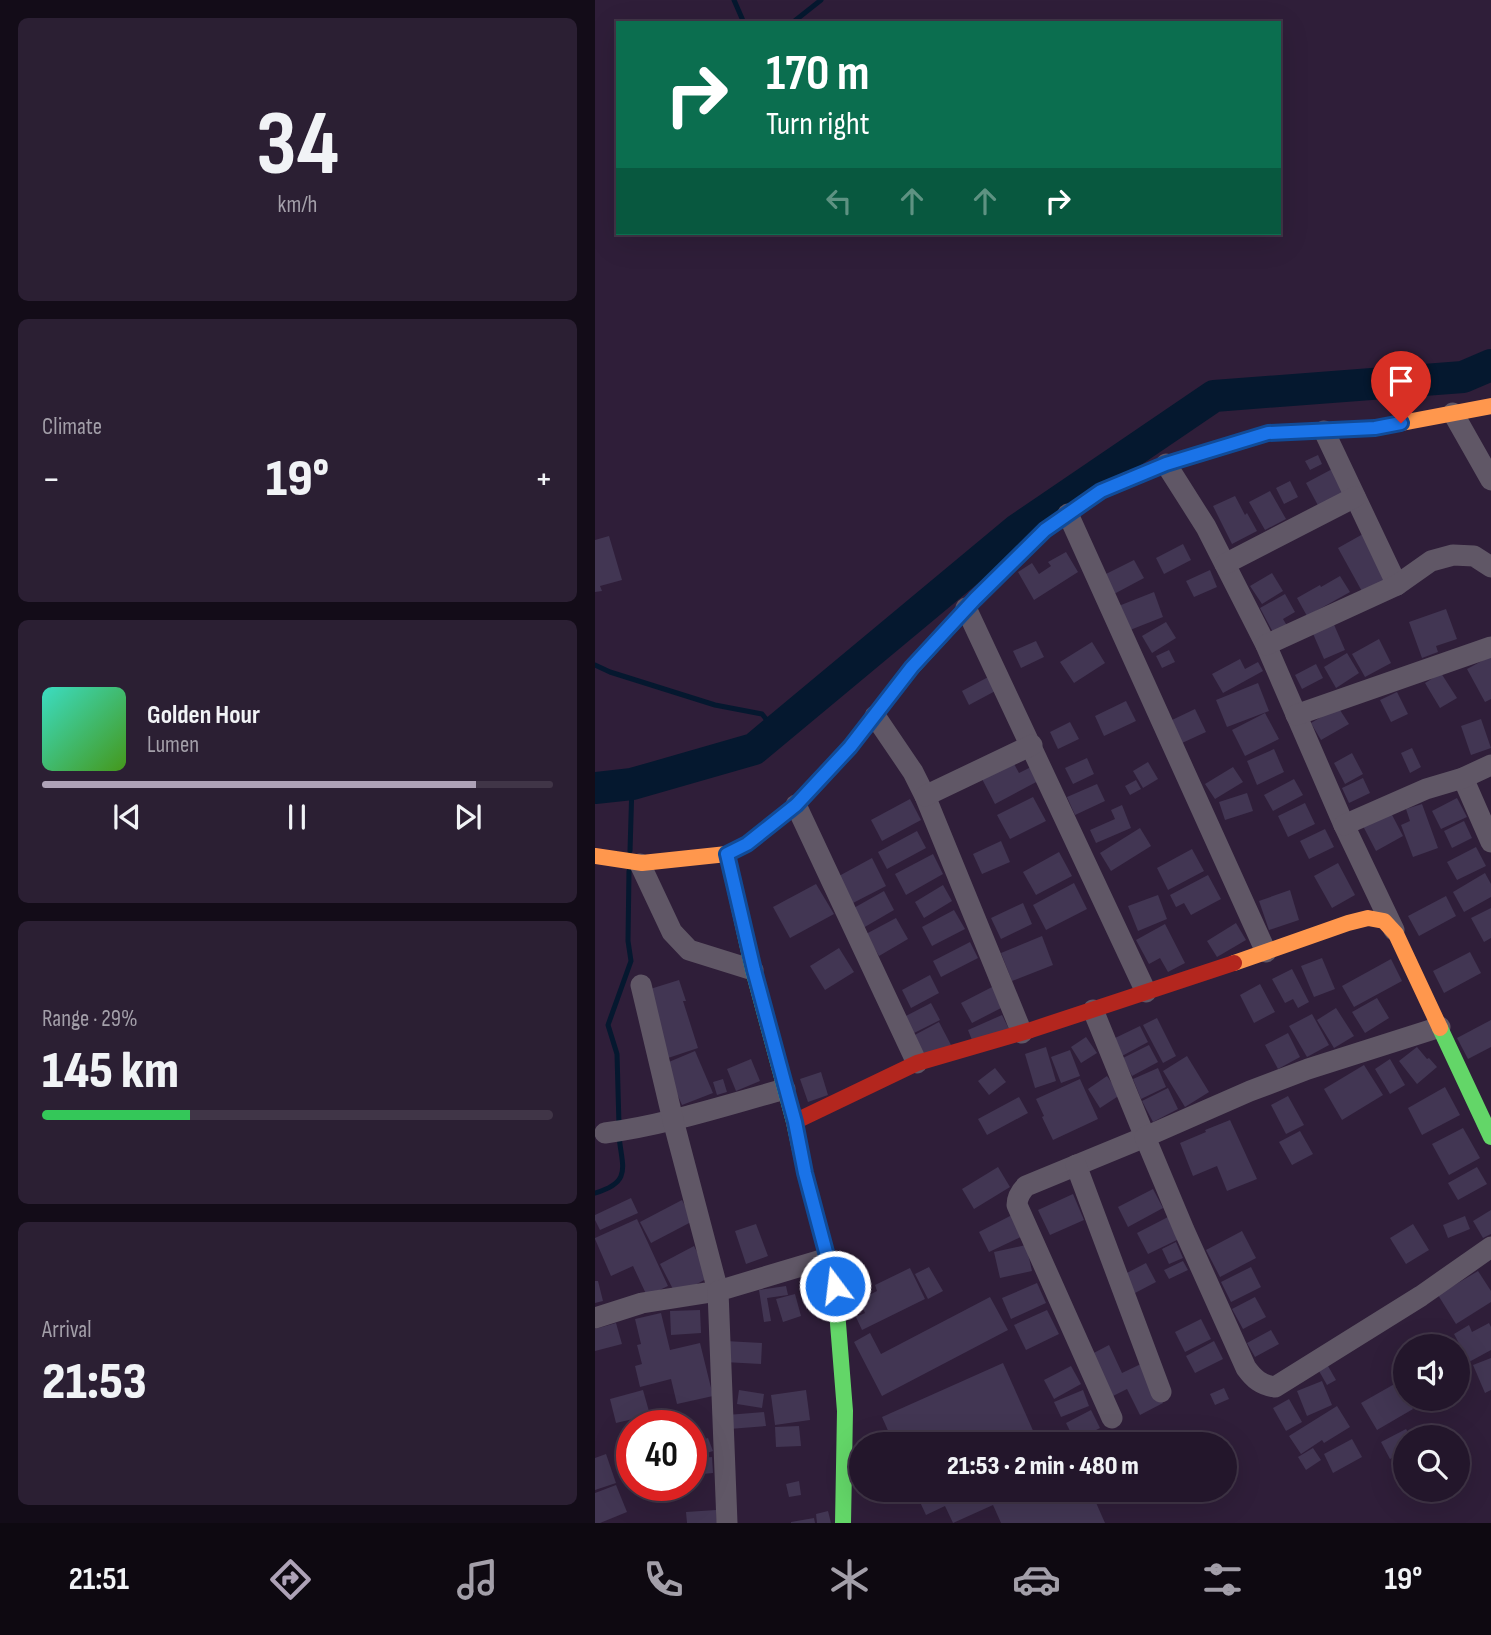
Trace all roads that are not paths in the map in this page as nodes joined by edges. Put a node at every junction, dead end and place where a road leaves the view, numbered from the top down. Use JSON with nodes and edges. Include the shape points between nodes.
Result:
{"nodes":[{"id":1,"x":1491,"y":406,"type":"edge"},
{"id":2,"x":1453,"y":414,"type":"junction"},
{"id":3,"x":1324,"y":430,"type":"junction"},
{"id":4,"x":1166,"y":464,"type":"junction"},
{"id":5,"x":1491,"y":480,"type":"edge"},
{"id":6,"x":1355,"y":497,"type":"junction"},
{"id":7,"x":1068,"y":514,"type":"junction"},
{"id":8,"x":1225,"y":564,"type":"junction"},
{"id":9,"x":1491,"y":568,"type":"edge"},
{"id":10,"x":1397,"y":585,"type":"junction"},
{"id":11,"x":966,"y":608,"type":"junction"},
{"id":12,"x":1266,"y":645,"type":"junction"},
{"id":13,"x":1491,"y":648,"type":"edge"},
{"id":14,"x":1296,"y":715,"type":"junction"},
{"id":15,"x":875,"y":716,"type":"junction"},
{"id":16,"x":1032,"y":746,"type":"junction"},
{"id":17,"x":1491,"y":765,"type":"edge"},
{"id":18,"x":1463,"y":778,"type":"junction"},
{"id":19,"x":925,"y":796,"type":"junction"},
{"id":20,"x":796,"y":805,"type":"junction"},
{"id":21,"x":1343,"y":825,"type":"junction"},
{"id":22,"x":1491,"y":842,"type":"edge"},
{"id":23,"x":727,"y":854,"type":"junction"},
{"id":24,"x":595,"y":856,"type":"edge"},
{"id":25,"x":633,"y":862,"type":"junction"},
{"id":26,"x":1396,"y":934,"type":"junction"},
{"id":27,"x":1266,"y":951,"type":"junction"},
{"id":28,"x":754,"y":970,"type":"junction"},
{"id":29,"x":641,"y":985,"type":"dead end"},
{"id":30,"x":1146,"y":992,"type":"junction"},
{"id":31,"x":1093,"y":1010,"type":"junction"},
{"id":32,"x":1440,"y":1027,"type":"junction"},
{"id":33,"x":1022,"y":1033,"type":"junction"},
{"id":34,"x":917,"y":1063,"type":"junction"},
{"id":35,"x":785,"y":1089,"type":"junction"},
{"id":36,"x":673,"y":1120,"type":"junction"},
{"id":37,"x":795,"y":1122,"type":"junction"},
{"id":38,"x":605,"y":1133,"type":"dead end"},
{"id":39,"x":1145,"y":1137,"type":"junction"},
{"id":40,"x":1491,"y":1137,"type":"edge"},
{"id":41,"x":1076,"y":1166,"type":"junction"},
{"id":42,"x":1491,"y":1247,"type":"edge"},
{"id":43,"x":828,"y":1258,"type":"junction"},
{"id":44,"x":718,"y":1290,"type":"junction"},
{"id":45,"x":595,"y":1318,"type":"edge"},
{"id":46,"x":1161,"y":1392,"type":"dead end"},
{"id":47,"x":1112,"y":1418,"type":"dead end"},
{"id":48,"x":727,"y":1523,"type":"edge"},
{"id":49,"x":843,"y":1523,"type":"edge"}],
"edges":[{"from":1,"to":2,"type":"street"},
{"from":2,"to":3,"type":"street","via":[[1375,428]]},
{"from":2,"to":5,"type":"street"},
{"from":3,"to":4,"type":"street","via":[[1268,433]]},
{"from":3,"to":6,"type":"street"},
{"from":4,"to":7,"type":"street","via":[[1101,491]]},
{"from":4,"to":8,"type":"street"},
{"from":6,"to":8,"type":"street"},
{"from":6,"to":10,"type":"street"},
{"from":7,"to":11,"type":"street","via":[[1045,530]]},
{"from":7,"to":27,"type":"street"},
{"from":8,"to":12,"type":"street"},
{"from":9,"to":10,"type":"street","via":[[1474,556],[1453,555],[1431,561]]},
{"from":10,"to":12,"type":"street"},
{"from":11,"to":15,"type":"street"},
{"from":11,"to":16,"type":"street"},
{"from":12,"to":14,"type":"street"},
{"from":13,"to":14,"type":"street"},
{"from":14,"to":21,"type":"street"},
{"from":15,"to":19,"type":"street"},
{"from":15,"to":20,"type":"street"},
{"from":16,"to":19,"type":"street"},
{"from":16,"to":30,"type":"street"},
{"from":17,"to":18,"type":"street"},
{"from":18,"to":21,"type":"street"},
{"from":18,"to":22,"type":"street"},
{"from":19,"to":33,"type":"street"},
{"from":20,"to":23,"type":"street"},
{"from":20,"to":34,"type":"street"},
{"from":21,"to":26,"type":"street"},
{"from":23,"to":25,"type":"street"},
{"from":23,"to":28,"type":"street"},
{"from":24,"to":25,"type":"street"},
{"from":25,"to":28,"type":"street","via":[[680,942],[689,950]]},
{"from":26,"to":27,"type":"street","via":[[1384,921],[1368,918]]},
{"from":26,"to":32,"type":"street"},
{"from":27,"to":30,"type":"street"},
{"from":28,"to":35,"type":"street"},
{"from":29,"to":36,"type":"street"},
{"from":30,"to":31,"type":"street"},
{"from":31,"to":33,"type":"street"},
{"from":31,"to":39,"type":"street"},
{"from":32,"to":39,"type":"street","via":[[1308,1069]]},
{"from":32,"to":40,"type":"street"},
{"from":33,"to":34,"type":"street"},
{"from":34,"to":37,"type":"street"},
{"from":35,"to":36,"type":"street"},
{"from":35,"to":37,"type":"street"},
{"from":36,"to":38,"type":"street"},
{"from":36,"to":44,"type":"street"},
{"from":37,"to":43,"type":"street"},
{"from":39,"to":41,"type":"street"},
{"from":39,"to":42,"type":"street","via":[[1246,1368],[1266,1386],[1275,1387]]},
{"from":41,"to":46,"type":"street"},
{"from":41,"to":47,"type":"street","via":[[1025,1186],[1017,1205]]},
{"from":43,"to":44,"type":"street"},
{"from":43,"to":49,"type":"street","via":[[838,1301],[845,1411]]},
{"from":44,"to":45,"type":"street","via":[[642,1303]]},
{"from":44,"to":48,"type":"street"}]}
